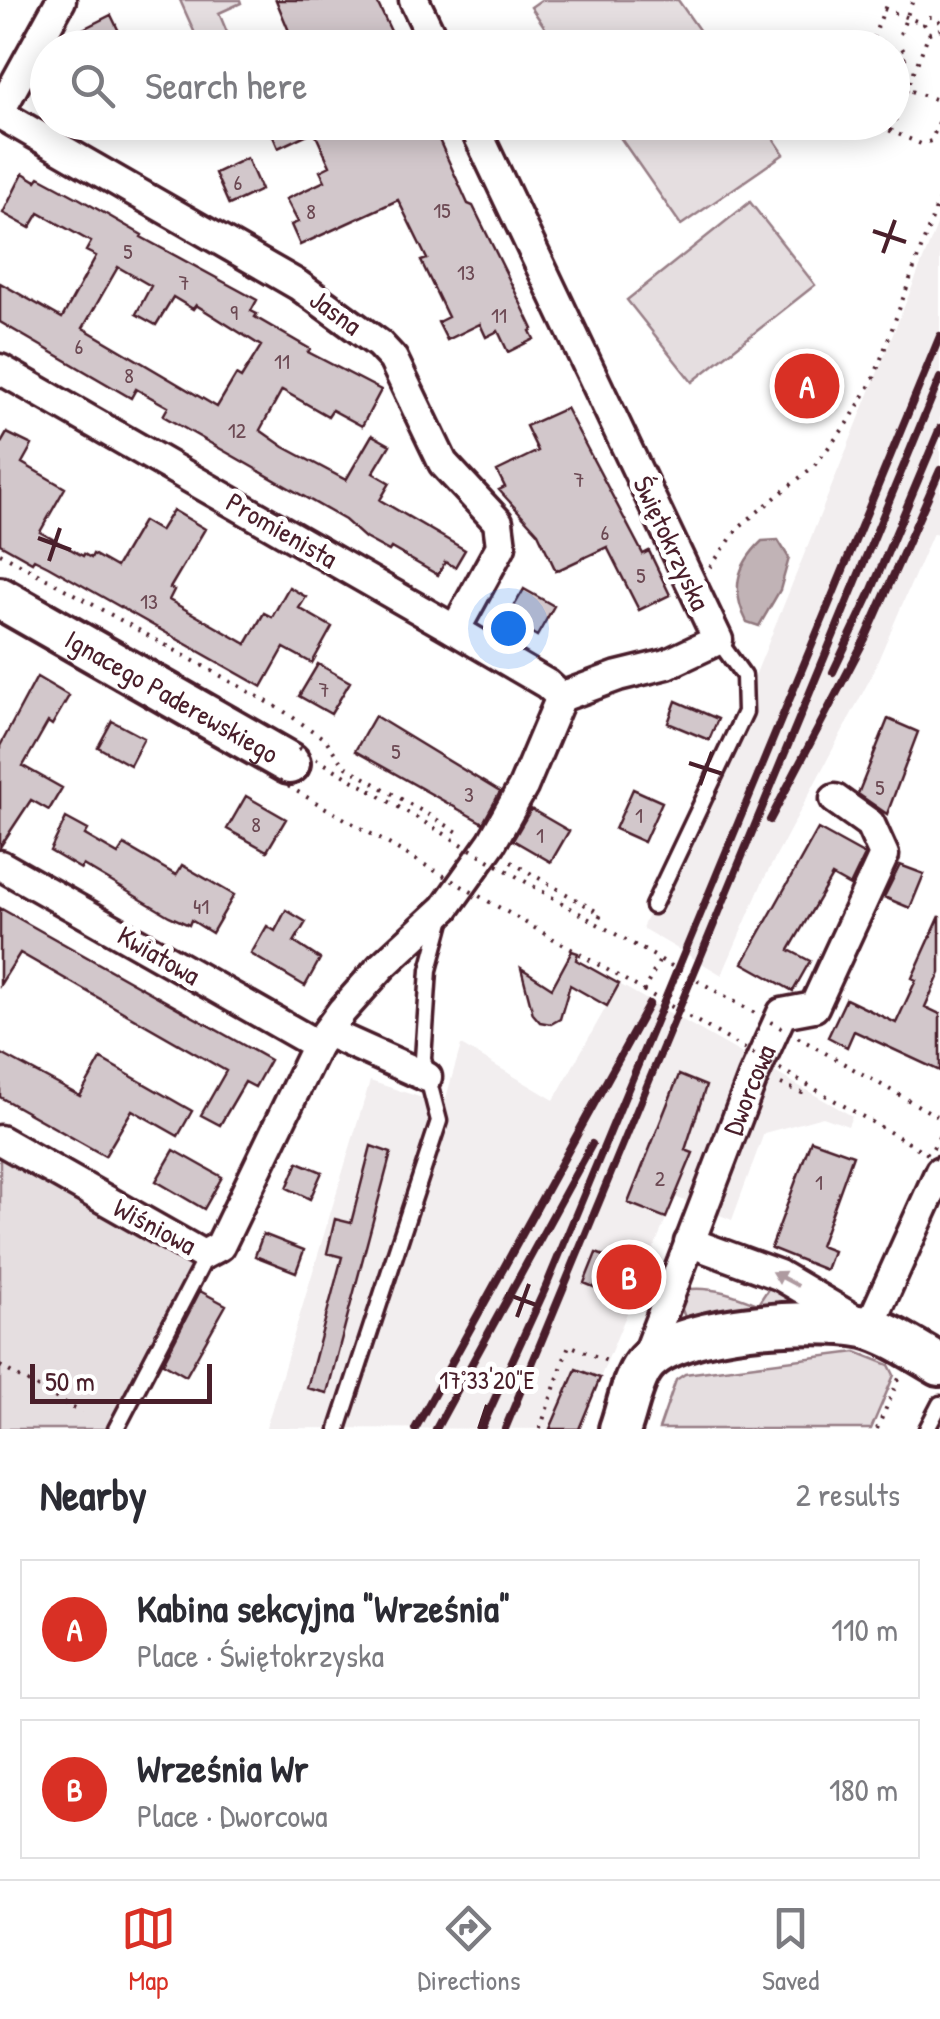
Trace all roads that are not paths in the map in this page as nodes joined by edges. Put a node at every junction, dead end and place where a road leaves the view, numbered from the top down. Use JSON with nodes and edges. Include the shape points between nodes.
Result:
{"nodes":[{"id":1,"x":62,"y":0,"type":"edge"},
{"id":2,"x":414,"y":0,"type":"edge"},
{"id":3,"x":46,"y":30,"type":"edge"},
{"id":4,"x":428,"y":30,"type":"edge"},
{"id":5,"x":30,"y":58,"type":"edge"},
{"id":6,"x":0,"y":113,"type":"edge"},
{"id":7,"x":30,"y":130,"type":"edge"},
{"id":8,"x":47,"y":140,"type":"edge"},
{"id":9,"x":481,"y":140,"type":"edge"},
{"id":10,"x":0,"y":369,"type":"edge"},
{"id":11,"x":0,"y":598,"type":"edge"},
{"id":12,"x":455,"y":630,"type":"junction"},
{"id":13,"x":718,"y":640,"type":"junction"},
{"id":14,"x":561,"y":696,"type":"junction"},
{"id":15,"x":289,"y":764,"type":"road end"},
{"id":16,"x":835,"y":799,"type":"dead end"},
{"id":17,"x":0,"y":865,"type":"edge"},
{"id":18,"x":654,"y":906,"type":"dead end"},
{"id":19,"x":446,"y":908,"type":"junction"},
{"id":20,"x":322,"y":1039,"type":"junction"},
{"id":21,"x":427,"y":1077,"type":"junction"},
{"id":22,"x":0,"y":1140,"type":"edge"},
{"id":23,"x":940,"y":1171,"type":"edge"},
{"id":24,"x":689,"y":1242,"type":"junction"},
{"id":25,"x":203,"y":1255,"type":"junction"},
{"id":26,"x":869,"y":1328,"type":"junction"},
{"id":27,"x":926,"y":1357,"type":"edge"},
{"id":28,"x":628,"y":1364,"type":"junction"},
{"id":29,"x":940,"y":1404,"type":"edge"},
{"id":30,"x":116,"y":1429,"type":"edge"},
{"id":31,"x":338,"y":1429,"type":"edge"},
{"id":32,"x":620,"y":1429,"type":"edge"},
{"id":33,"x":927,"y":1429,"type":"edge"}],
"edges":[{"from":1,"to":3,"type":"street"},
{"from":2,"to":4,"type":"street"},
{"from":5,"to":6,"type":"street"},
{"from":6,"to":7,"type":"street","name":"Jasna"},
{"from":8,"to":12,"type":"street","name":"Jasna","via":[[298,284],[393,359],[443,463],[491,512],[501,533],[501,546]]},
{"from":9,"to":13,"type":"street","name":"Świętokrzyska"},
{"from":10,"to":12,"type":"street","name":"Promienista"},
{"from":11,"to":15,"type":"street","name":"Ignacego Paderewskiego"},
{"from":12,"to":14,"type":"street","name":"Promienista"},
{"from":13,"to":14,"type":"street","name":"Świętokrzyska","via":[[668,664]]},
{"from":13,"to":18,"type":"lane","via":[[744,676],[745,712]]},
{"from":14,"to":19,"type":"street","via":[[524,787]]},
{"from":16,"to":24,"type":"street","name":"Dworcowa","via":[[870,824],[884,855],[814,1006],[782,1012]]},
{"from":17,"to":20,"type":"street","name":"Kwiatowa"},
{"from":19,"to":20,"type":"street","via":[[382,966]]},
{"from":19,"to":21,"type":"lane","via":[[429,970],[422,1060]]},
{"from":20,"to":21,"type":"street","name":"Kwiatowa"},
{"from":20,"to":25,"type":"street","name":"Wiśniowa","via":[[220,1246]]},
{"from":21,"to":31,"type":"lane","via":[[439,1121]]},
{"from":22,"to":25,"type":"street","name":"Wiśniowa"},
{"from":23,"to":26,"type":"street"},
{"from":26,"to":24,"type":"street","one_way":true,"via":[[780,1275]]},
{"from":24,"to":28,"type":"street","name":"Dworcowa"},
{"from":25,"to":30,"type":"lane"},
{"from":26,"to":27,"type":"street"},
{"from":26,"to":28,"type":"street","via":[[796,1323],[712,1334]]},
{"from":28,"to":32,"type":"street","name":"Dworcowa"},
{"from":29,"to":33,"type":"lane"}]}
